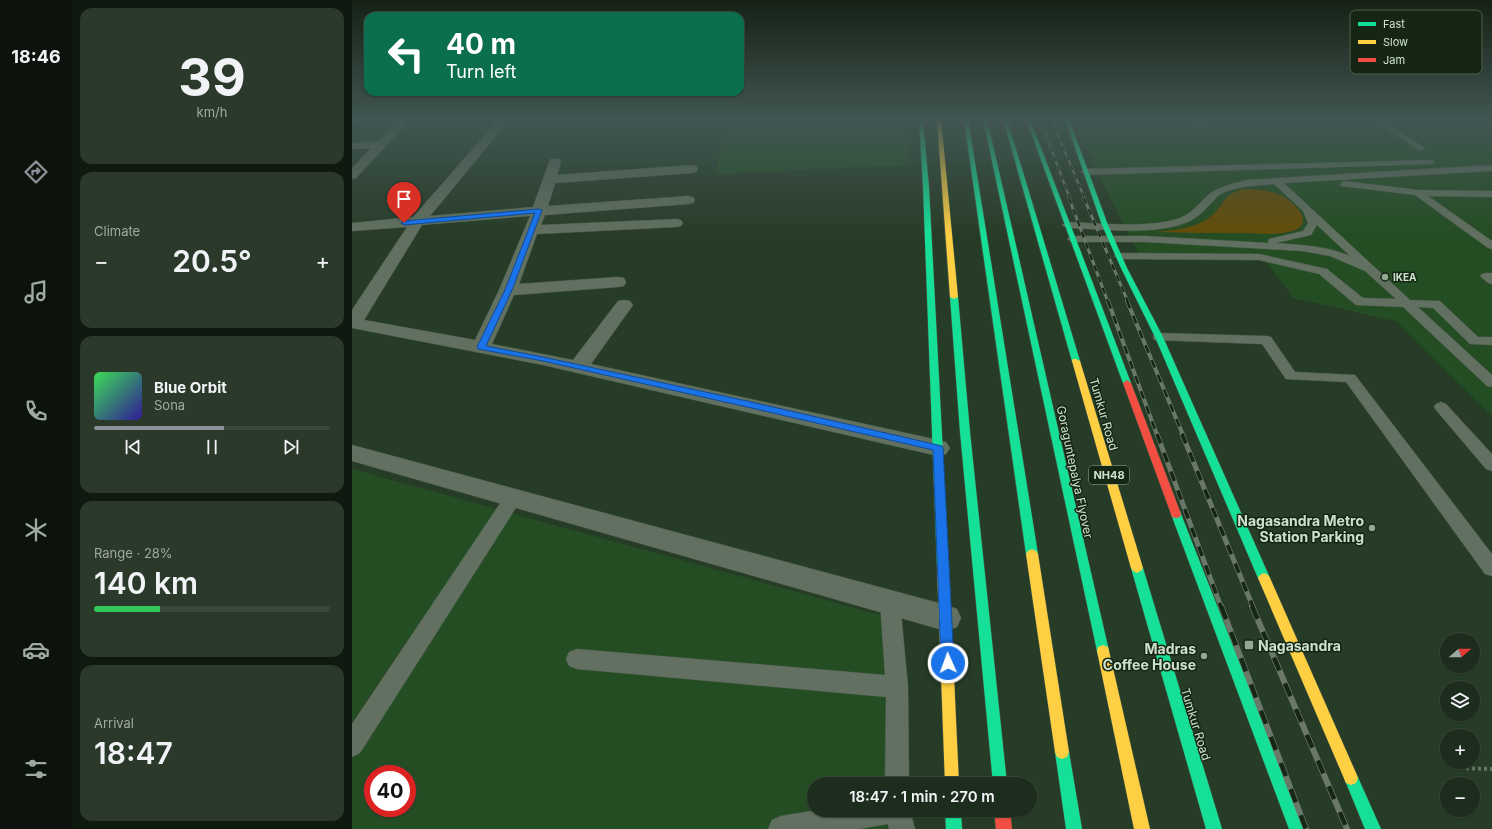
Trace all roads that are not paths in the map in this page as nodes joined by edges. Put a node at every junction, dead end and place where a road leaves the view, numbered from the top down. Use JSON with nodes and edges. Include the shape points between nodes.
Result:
{"nodes":[{"id":1,"x":369,"y":158,"type":"edge"},
{"id":2,"x":472,"y":158,"type":"edge"},
{"id":3,"x":924,"y":158,"type":"edge"},
{"id":4,"x":943,"y":158,"type":"edge"},
{"id":5,"x":972,"y":158,"type":"edge"},
{"id":6,"x":994,"y":158,"type":"edge"},
{"id":7,"x":1016,"y":158,"type":"edge"},
{"id":8,"x":1042,"y":158,"type":"edge"},
{"id":9,"x":1080,"y":158,"type":"edge"},
{"id":10,"x":1492,"y":161,"type":"edge"},
{"id":11,"x":556,"y":162,"type":"dead end"},
{"id":12,"x":692,"y":168,"type":"dead end"},
{"id":13,"x":1492,"y":168,"type":"edge"},
{"id":14,"x":1085,"y":172,"type":"junction"},
{"id":15,"x":1398,"y":174,"type":"junction"},
{"id":16,"x":352,"y":175,"type":"edge"},
{"id":17,"x":1376,"y":175,"type":"junction"},
{"id":18,"x":1484,"y":178,"type":"dead end"},
{"id":19,"x":551,"y":179,"type":"junction"},
{"id":20,"x":1307,"y":180,"type":"junction"},
{"id":21,"x":1276,"y":182,"type":"junction"},
{"id":22,"x":1492,"y":186,"type":"edge"},
{"id":23,"x":1418,"y":193,"type":"junction"},
{"id":24,"x":1492,"y":194,"type":"edge"},
{"id":25,"x":688,"y":200,"type":"dead end"},
{"id":26,"x":1306,"y":209,"type":"junction"},
{"id":27,"x":539,"y":210,"type":"junction"},
{"id":28,"x":417,"y":222,"type":"junction"},
{"id":29,"x":676,"y":223,"type":"dead end"},
{"id":30,"x":1067,"y":225,"type":"junction"},
{"id":31,"x":1105,"y":225,"type":"junction"},
{"id":32,"x":352,"y":227,"type":"edge"},
{"id":33,"x":532,"y":230,"type":"junction"},
{"id":34,"x":1072,"y":238,"type":"junction"},
{"id":35,"x":1112,"y":239,"type":"junction"},
{"id":36,"x":1258,"y":245,"type":"junction"},
{"id":37,"x":1492,"y":246,"type":"edge"},
{"id":38,"x":1119,"y":256,"type":"junction"},
{"id":39,"x":1371,"y":269,"type":"junction"},
{"id":40,"x":1492,"y":276,"type":"edge"},
{"id":41,"x":1492,"y":281,"type":"edge"},
{"id":42,"x":618,"y":282,"type":"dead end"},
{"id":43,"x":508,"y":290,"type":"junction"},
{"id":44,"x":1409,"y":304,"type":"junction"},
{"id":45,"x":624,"y":305,"type":"dead end"},
{"id":46,"x":1159,"y":337,"type":"junction"},
{"id":47,"x":1492,"y":341,"type":"edge"},
{"id":48,"x":481,"y":347,"type":"junction"},
{"id":49,"x":578,"y":367,"type":"junction"},
{"id":50,"x":1492,"y":383,"type":"edge"},
{"id":51,"x":1442,"y":407,"type":"dead end"},
{"id":52,"x":938,"y":448,"type":"junction"},
{"id":53,"x":352,"y":453,"type":"edge"},
{"id":54,"x":1492,"y":464,"type":"edge"},
{"id":55,"x":513,"y":498,"type":"junction"},
{"id":56,"x":1492,"y":568,"type":"edge"},
{"id":57,"x":890,"y":602,"type":"junction"},
{"id":58,"x":946,"y":618,"type":"junction"},
{"id":59,"x":577,"y":659,"type":"dead end"},
{"id":60,"x":897,"y":687,"type":"junction"},
{"id":61,"x":352,"y":745,"type":"edge"},
{"id":62,"x":897,"y":777,"type":"edge"},
{"id":63,"x":952,"y":777,"type":"edge"},
{"id":64,"x":999,"y":777,"type":"edge"},
{"id":65,"x":854,"y":817,"type":"edge"},
{"id":66,"x":899,"y":817,"type":"edge"},
{"id":67,"x":953,"y":817,"type":"edge"},
{"id":68,"x":1003,"y":817,"type":"edge"},
{"id":69,"x":781,"y":829,"type":"edge"},
{"id":70,"x":902,"y":829,"type":"edge"},
{"id":71,"x":954,"y":829,"type":"edge"},
{"id":72,"x":1004,"y":829,"type":"edge"},
{"id":73,"x":1074,"y":829,"type":"edge"},
{"id":74,"x":1142,"y":829,"type":"edge"},
{"id":75,"x":1214,"y":829,"type":"edge"},
{"id":76,"x":1297,"y":829,"type":"edge"},
{"id":77,"x":1373,"y":829,"type":"edge"}],
"edges":[{"from":1,"to":16,"type":"street"},
{"from":2,"to":28,"type":"street"},
{"from":3,"to":52,"type":"main road"},
{"from":4,"to":64,"type":"main road","via":[[965,432]]},
{"from":5,"to":73,"type":"main road"},
{"from":6,"to":74,"type":"main road","name":"Goraguntepalya Flyover"},
{"from":7,"to":75,"type":"main road","name":"Tumkur Road","number":"NH48"},
{"from":8,"to":30,"type":"main road"},
{"from":9,"to":14,"type":"main road"},
{"from":10,"to":14,"type":"lane"},
{"from":11,"to":19,"type":"street"},
{"from":12,"to":19,"type":"street"},
{"from":13,"to":15,"type":"lane"},
{"from":14,"to":31,"type":"main road"},
{"from":15,"to":17,"type":"lane"},
{"from":15,"to":18,"type":"lane","via":[[1414,177]]},
{"from":17,"to":20,"type":"lane"},
{"from":17,"to":22,"type":"lane","via":[[1425,186]]},
{"from":19,"to":27,"type":"street"},
{"from":20,"to":21,"type":"lane"},
{"from":20,"to":23,"type":"lane"},
{"from":21,"to":26,"type":"lane"},
{"from":21,"to":31,"type":"lane","via":[[1247,183],[1216,193],[1187,219],[1173,224],[1149,227]]},
{"from":23,"to":24,"type":"lane"},
{"from":23,"to":37,"type":"lane"},
{"from":25,"to":27,"type":"street"},
{"from":26,"to":36,"type":"lane","via":[[1313,222],[1307,233]]},
{"from":26,"to":39,"type":"lane"},
{"from":27,"to":28,"type":"street"},
{"from":27,"to":33,"type":"street"},
{"from":28,"to":32,"type":"street"},
{"from":28,"to":48,"type":"street","via":[[353,323]]},
{"from":29,"to":33,"type":"street"},
{"from":30,"to":31,"type":"lane"},
{"from":30,"to":34,"type":"main road"},
{"from":31,"to":35,"type":"main road"},
{"from":33,"to":43,"type":"street"},
{"from":34,"to":35,"type":"lane"},
{"from":34,"to":76,"type":"main road"},
{"from":35,"to":36,"type":"lane"},
{"from":35,"to":38,"type":"main road"},
{"from":36,"to":39,"type":"lane","via":[[1333,253]]},
{"from":38,"to":44,"type":"lane","via":[[1259,257],[1323,271],[1360,302]]},
{"from":38,"to":46,"type":"main road"},
{"from":39,"to":44,"type":"lane"},
{"from":40,"to":41,"type":"lane","via":[[1486,276]]},
{"from":42,"to":43,"type":"street"},
{"from":43,"to":48,"type":"street"},
{"from":44,"to":47,"type":"lane","via":[[1436,304],[1475,341]]},
{"from":44,"to":50,"type":"lane"},
{"from":45,"to":49,"type":"street"},
{"from":46,"to":56,"type":"lane","via":[[1266,340],[1291,376],[1350,378]]},
{"from":46,"to":77,"type":"main road"},
{"from":48,"to":49,"type":"street"},
{"from":49,"to":52,"type":"street"},
{"from":51,"to":54,"type":"lane"},
{"from":52,"to":58,"type":"main road"},
{"from":53,"to":55,"type":"street"},
{"from":55,"to":57,"type":"street"},
{"from":55,"to":61,"type":"lane"},
{"from":57,"to":58,"type":"street"},
{"from":57,"to":60,"type":"lane"},
{"from":58,"to":63,"type":"main road"},
{"from":59,"to":60,"type":"lane"},
{"from":60,"to":62,"type":"lane"},
{"from":65,"to":69,"type":"lane"},
{"from":66,"to":70,"type":"lane"},
{"from":67,"to":71,"type":"main road"},
{"from":68,"to":72,"type":"main road"}]}
